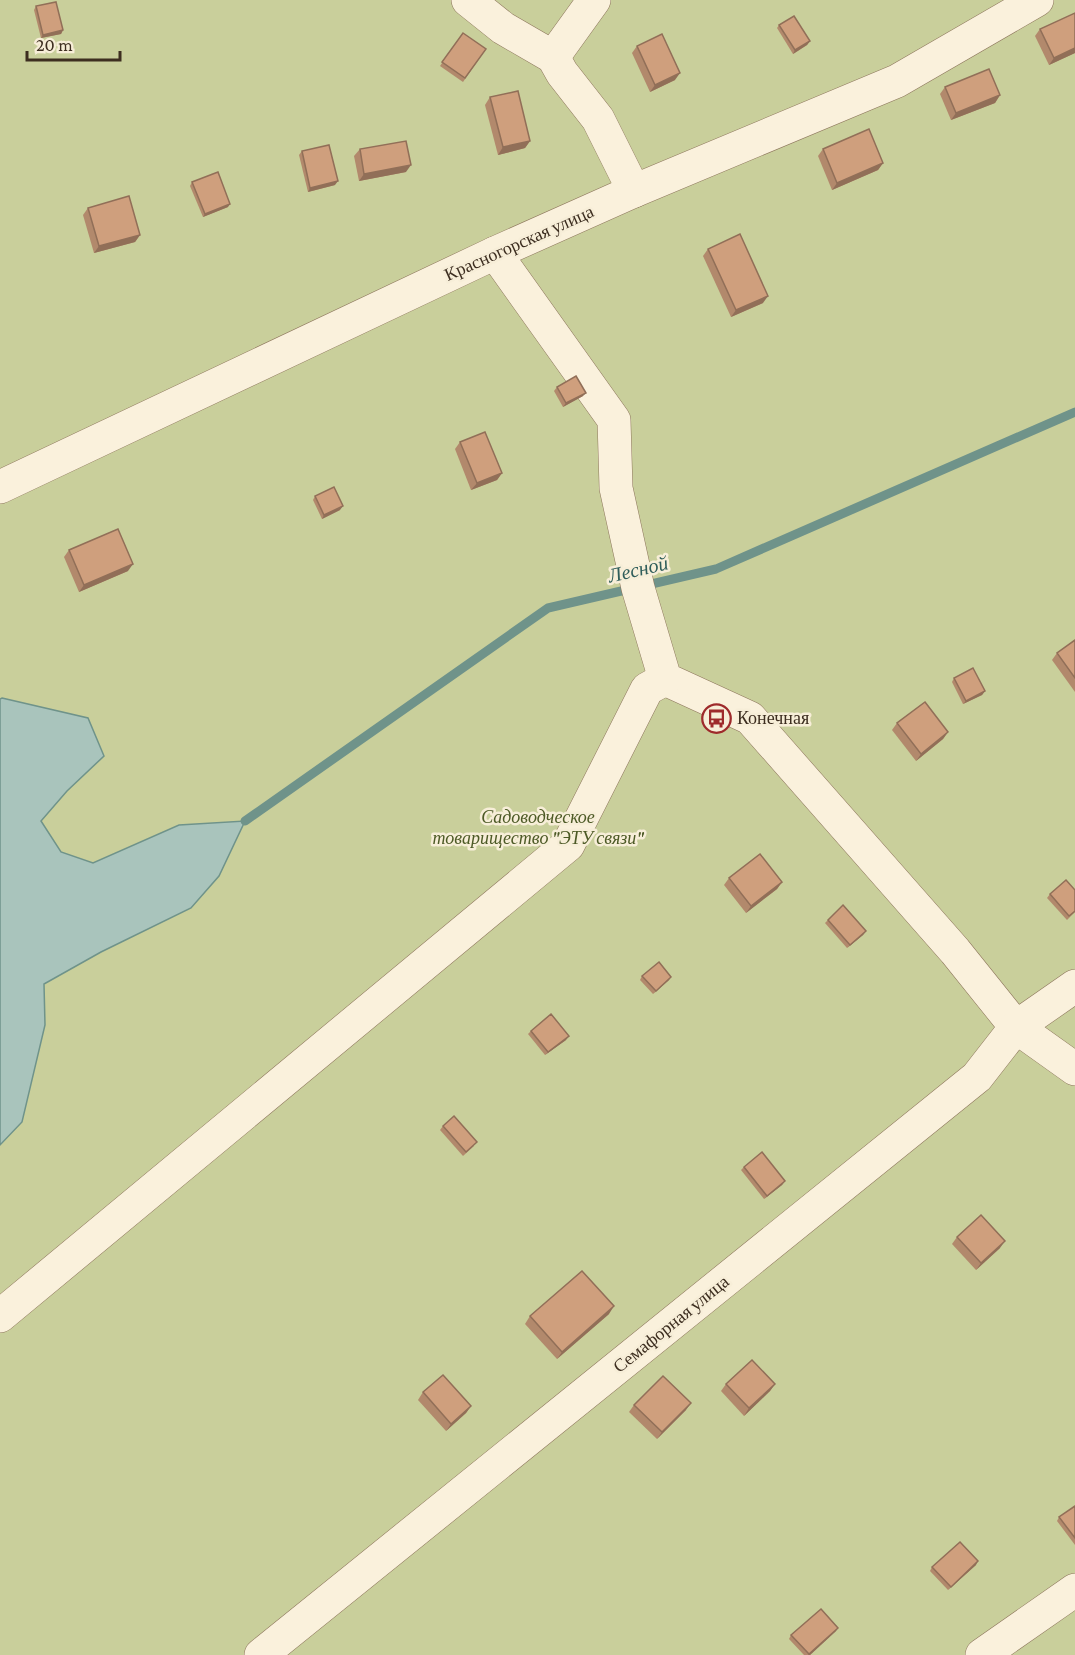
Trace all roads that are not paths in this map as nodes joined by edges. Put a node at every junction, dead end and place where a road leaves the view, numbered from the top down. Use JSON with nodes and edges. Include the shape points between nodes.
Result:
{"nodes":[{"id":1,"x":468,"y":0,"type":"edge"},
{"id":2,"x":594,"y":0,"type":"edge"},
{"id":3,"x":1037,"y":0,"type":"edge"},
{"id":4,"x":553,"y":57,"type":"junction"},
{"id":5,"x":633,"y":191,"type":"junction"},
{"id":6,"x":495,"y":253,"type":"junction"},
{"id":7,"x":0,"y":487,"type":"edge"},
{"id":8,"x":664,"y":679,"type":"junction"},
{"id":9,"x":1075,"y":986,"type":"edge"},
{"id":10,"x":1016,"y":1027,"type":"junction"},
{"id":11,"x":1075,"y":1069,"type":"edge"},
{"id":12,"x":0,"y":1316,"type":"edge"},
{"id":13,"x":1075,"y":1590,"type":"edge"},
{"id":14,"x":261,"y":1655,"type":"edge"},
{"id":15,"x":982,"y":1655,"type":"edge"}],
"edges":[{"from":1,"to":4,"type":"street","via":[[503,28]]},
{"from":2,"to":4,"type":"street"},
{"from":3,"to":5,"type":"street","name":"Красногорская улица","via":[[897,81]]},
{"from":4,"to":5,"type":"street","via":[[598,119]]},
{"from":5,"to":6,"type":"street","name":"Красногорская улица"},
{"from":6,"to":7,"type":"street","name":"Красногорская улица"},
{"from":6,"to":8,"type":"street","via":[[614,420],[616,488],[638,588]]},
{"from":8,"to":10,"type":"street","via":[[750,718],[955,951]]},
{"from":8,"to":12,"type":"street","via":[[647,689],[568,845]]},
{"from":9,"to":10,"type":"street","name":"Семафорная улица"},
{"from":10,"to":11,"type":"street"},
{"from":10,"to":14,"type":"street","name":"Семафорная улица","via":[[977,1077]]},
{"from":13,"to":15,"type":"street"}]}
